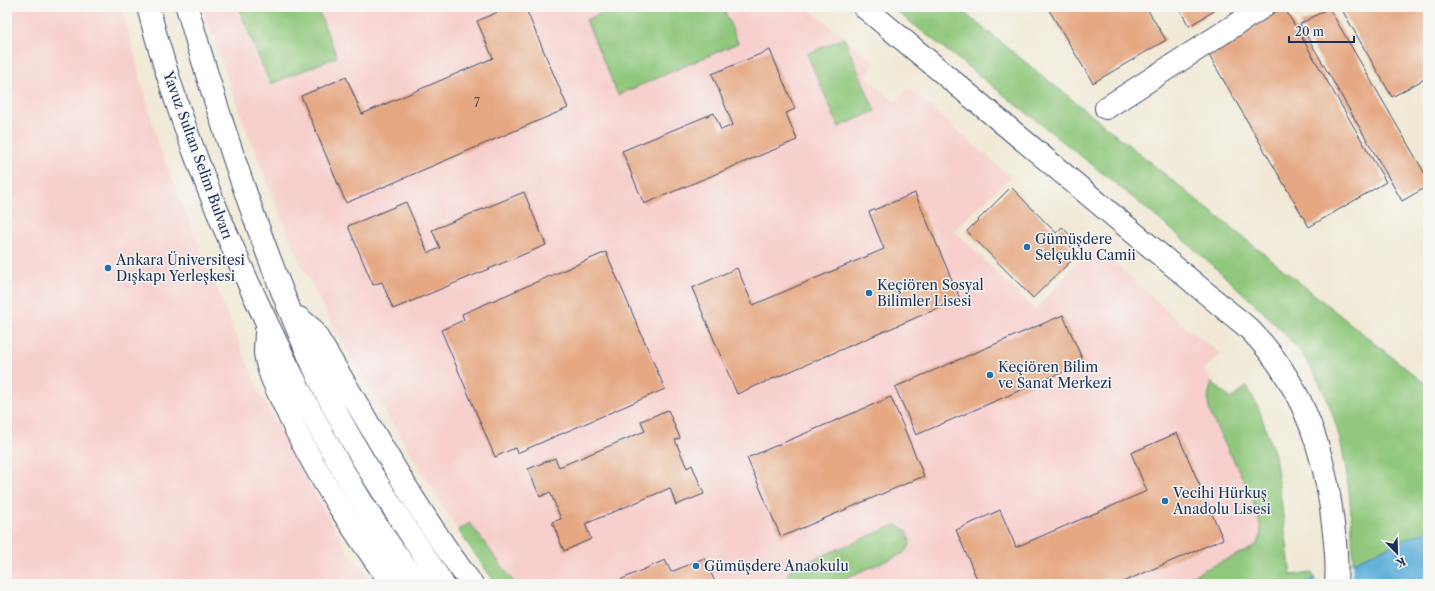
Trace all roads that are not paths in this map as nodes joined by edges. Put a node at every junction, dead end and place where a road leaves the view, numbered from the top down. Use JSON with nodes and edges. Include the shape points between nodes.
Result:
{"nodes":[{"id":1,"x":148,"y":7,"type":"edge"},
{"id":2,"x":187,"y":7,"type":"edge"},
{"id":3,"x":864,"y":7,"type":"edge"},
{"id":4,"x":1263,"y":7,"type":"edge"},
{"id":5,"x":1106,"y":108,"type":"dead end"},
{"id":6,"x":291,"y":311,"type":"junction"},
{"id":7,"x":266,"y":322,"type":"junction"},
{"id":8,"x":1336,"y":576,"type":"edge"},
{"id":9,"x":392,"y":584,"type":"edge"},
{"id":10,"x":418,"y":584,"type":"edge"},
{"id":11,"x":443,"y":584,"type":"edge"},
{"id":12,"x":472,"y":584,"type":"edge"}],
"edges":[{"from":1,"to":7,"type":"main road","name":"Yavuz Sultan Selim Bulvarı","via":[[165,66],[200,165],[227,235]]},
{"from":2,"to":6,"type":"main road","via":[[243,182]]},
{"from":3,"to":8,"type":"main road","via":[[1252,332],[1268,350],[1287,376],[1301,402],[1320,451],[1332,517]]},
{"from":4,"to":5,"type":"main road"},
{"from":6,"to":11,"type":"main road","via":[[309,357],[338,415],[379,486]]},
{"from":6,"to":12,"type":"main road","via":[[312,329],[378,442],[442,543]]},
{"from":7,"to":9,"type":"main road","via":[[265,353],[275,386],[296,433],[357,536]]},
{"from":7,"to":10,"type":"main road","name":"Yavuz Sultan Selim Bulvarı","via":[[328,447]]}]}
